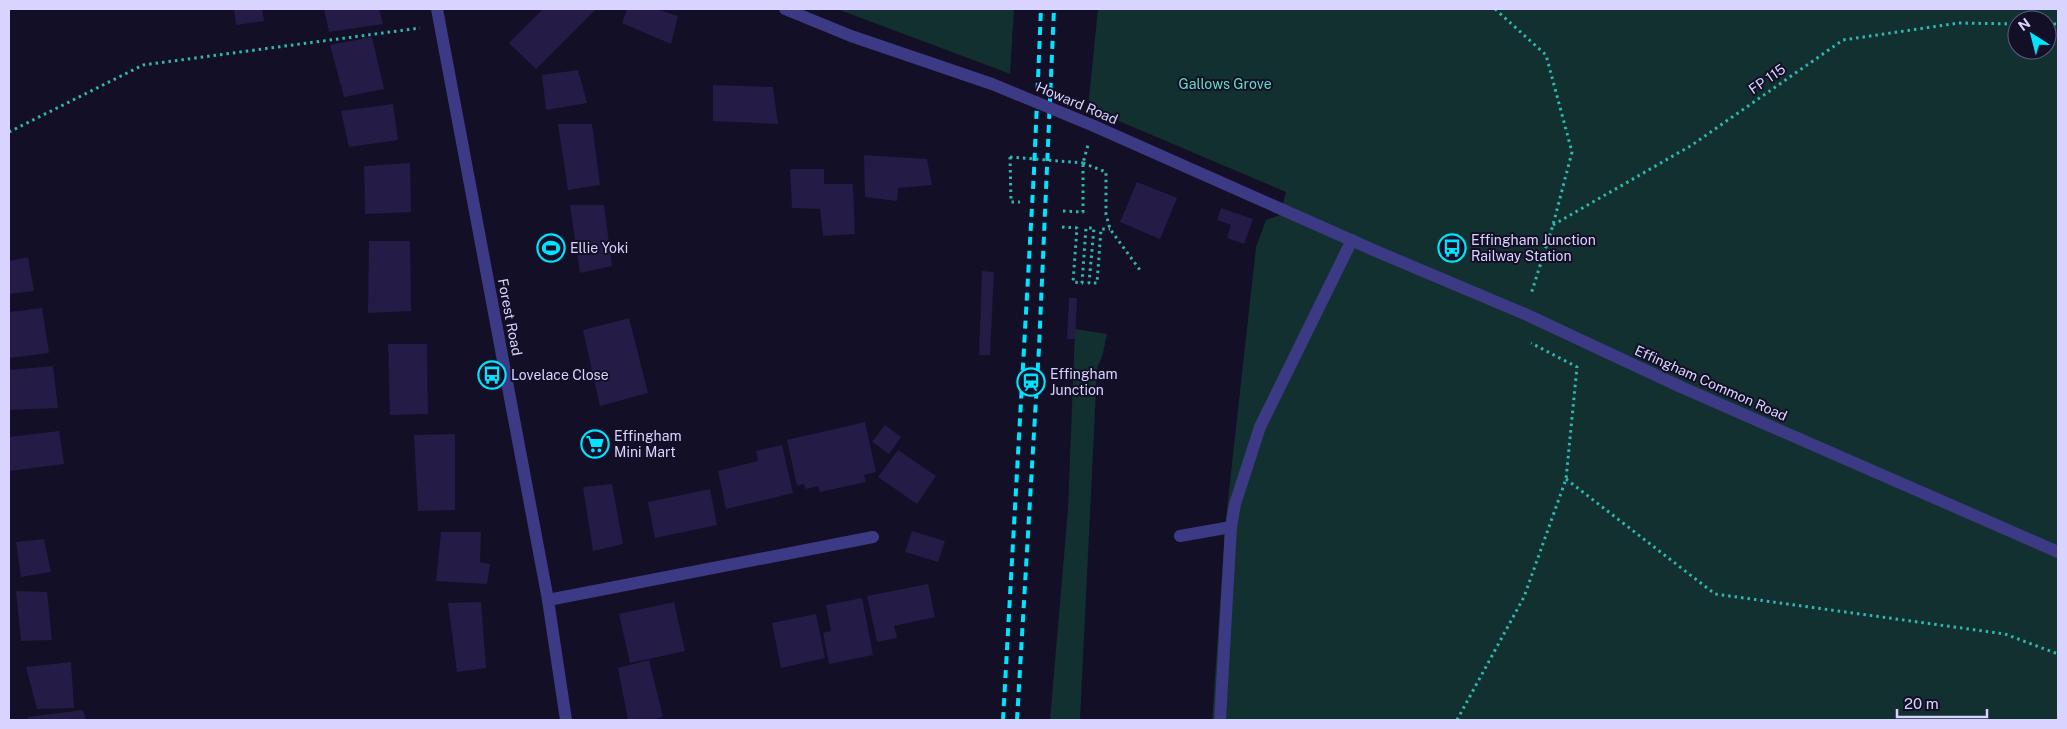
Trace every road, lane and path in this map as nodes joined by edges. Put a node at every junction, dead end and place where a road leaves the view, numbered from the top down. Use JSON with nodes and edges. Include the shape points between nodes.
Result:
{"nodes":[{"id":1,"x":437,"y":9,"type":"edge"},
{"id":2,"x":785,"y":9,"type":"edge"},
{"id":3,"x":1495,"y":9,"type":"edge"},
{"id":4,"x":2007,"y":24,"type":"edge"},
{"id":5,"x":440,"y":26,"type":"junction"},
{"id":6,"x":9,"y":132,"type":"edge"},
{"id":7,"x":1089,"y":142,"type":"dead end"},
{"id":8,"x":1083,"y":162,"type":"junction"},
{"id":9,"x":1020,"y":202,"type":"dead end"},
{"id":10,"x":1063,"y":212,"type":"dead end"},
{"id":11,"x":1553,"y":225,"type":"junction"},
{"id":12,"x":1062,"y":227,"type":"dead end"},
{"id":13,"x":1110,"y":229,"type":"junction"},
{"id":14,"x":1352,"y":240,"type":"junction"},
{"id":15,"x":1140,"y":270,"type":"dead end"},
{"id":16,"x":1525,"y":314,"type":"junction"},
{"id":17,"x":1528,"y":342,"type":"dead end"},
{"id":18,"x":1566,"y":479,"type":"junction"},
{"id":19,"x":1231,"y":527,"type":"junction"},
{"id":20,"x":1180,"y":536,"type":"dead end"},
{"id":21,"x":873,"y":537,"type":"dead end"},
{"id":22,"x":2058,"y":552,"type":"edge"},
{"id":23,"x":548,"y":600,"type":"junction"},
{"id":24,"x":2058,"y":654,"type":"edge"},
{"id":25,"x":566,"y":720,"type":"edge"},
{"id":26,"x":1220,"y":720,"type":"edge"},
{"id":27,"x":1457,"y":720,"type":"edge"}],
"edges":[{"from":1,"to":5,"type":"street","name":"Forest Road"},
{"from":2,"to":14,"type":"street","name":"Howard Road","bridge":true,"via":[[851,36],[992,84]]},
{"from":3,"to":11,"type":"path","via":[[1546,55],[1572,152]]},
{"from":4,"to":11,"type":"path","name":"FP 115","via":[[1959,23],[1843,40],[1692,145]]},
{"from":5,"to":6,"type":"path","via":[[143,65]]},
{"from":5,"to":23,"type":"street","name":"Forest Road"},
{"from":7,"to":8,"type":"path"},
{"from":8,"to":9,"type":"path","bridge":true,"via":[[1010,157],[1011,202]]},
{"from":8,"to":10,"type":"path","via":[[1083,212]]},
{"from":8,"to":13,"type":"path","via":[[1106,172],[1106,214]]},
{"from":11,"to":16,"type":"path"},
{"from":12,"to":13,"type":"path","via":[[1077,228],[1073,282],[1082,283],[1086,228],[1094,228],[1089,283],[1097,283],[1101,229]]},
{"from":13,"to":15,"type":"path"},
{"from":14,"to":16,"type":"street","name":"Effingham Common Road"},
{"from":14,"to":19,"type":"street","via":[[1260,426],[1235,504]]},
{"from":16,"to":22,"type":"street","name":"Effingham Common Road","via":[[1681,387]]},
{"from":17,"to":18,"type":"path","via":[[1577,367]]},
{"from":18,"to":24,"type":"path","via":[[1715,594],[2005,634]]},
{"from":18,"to":27,"type":"path","via":[[1524,597]]},
{"from":19,"to":20,"type":"street"},
{"from":19,"to":26,"type":"street"},
{"from":21,"to":23,"type":"street"},
{"from":23,"to":25,"type":"street","name":"Forest Road"}]}
